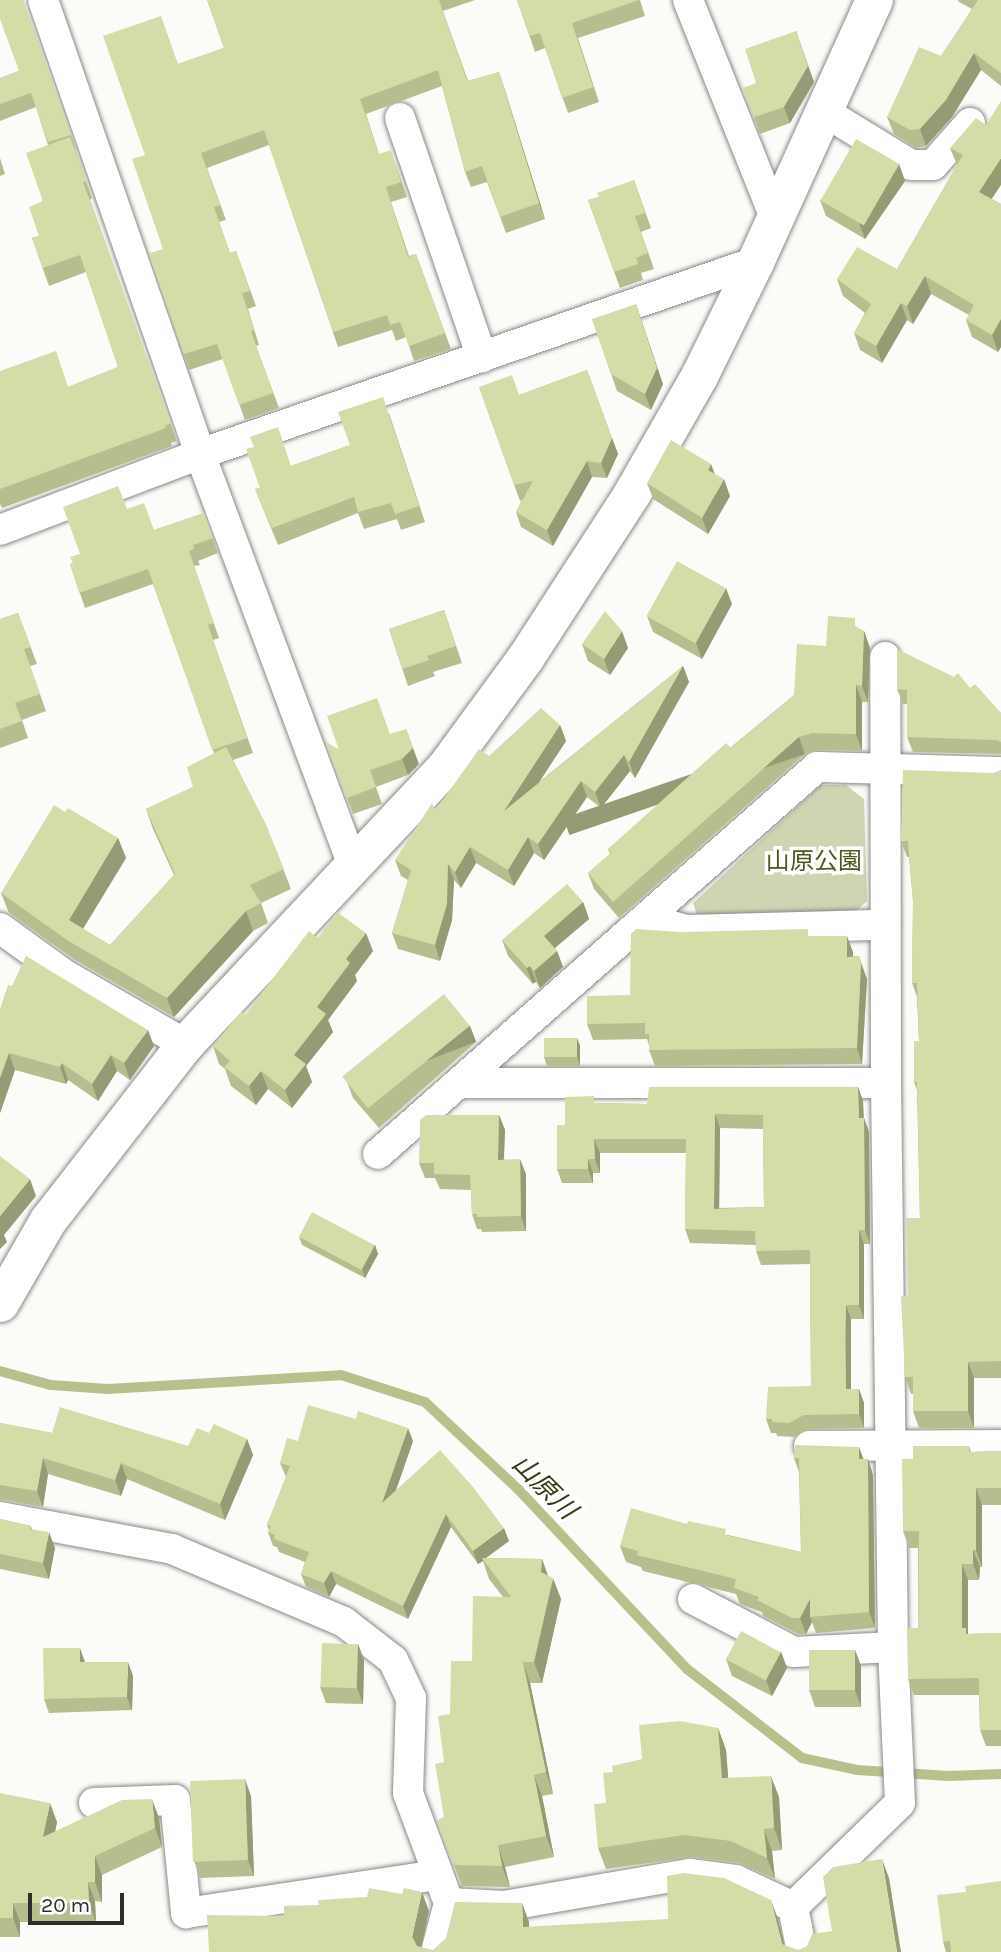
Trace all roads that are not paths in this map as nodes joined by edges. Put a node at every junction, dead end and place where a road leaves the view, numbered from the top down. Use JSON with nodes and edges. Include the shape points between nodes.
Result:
{"nodes":[{"id":1,"x":43,"y":0,"type":"edge"},
{"id":2,"x":688,"y":0,"type":"edge"},
{"id":3,"x":874,"y":0,"type":"edge"},
{"id":4,"x":823,"y":111,"type":"junction"},
{"id":5,"x":400,"y":118,"type":"dead end"},
{"id":6,"x":970,"y":123,"type":"edge"},
{"id":7,"x":774,"y":215,"type":"junction"},
{"id":8,"x":755,"y":262,"type":"junction"},
{"id":9,"x":481,"y":356,"type":"junction"},
{"id":10,"x":200,"y":454,"type":"junction"},
{"id":11,"x":0,"y":530,"type":"edge"},
{"id":12,"x":885,"y":657,"type":"dead end"},
{"id":13,"x":884,"y":768,"type":"junction"},
{"id":14,"x":1001,"y":772,"type":"edge"},
{"id":15,"x":354,"y":867,"type":"junction"},
{"id":16,"x":646,"y":919,"type":"junction"},
{"id":17,"x":884,"y":925,"type":"junction"},
{"id":18,"x":0,"y":928,"type":"edge"},
{"id":19,"x":185,"y":1044,"type":"junction"},
{"id":20,"x":460,"y":1083,"type":"junction"},
{"id":21,"x":886,"y":1083,"type":"junction"},
{"id":22,"x":378,"y":1154,"type":"dead end"},
{"id":23,"x":0,"y":1303,"type":"edge"},
{"id":24,"x":1001,"y":1445,"type":"edge"},
{"id":25,"x":808,"y":1446,"type":"edge"},
{"id":26,"x":892,"y":1446,"type":"junction"},
{"id":27,"x":0,"y":1517,"type":"edge"},
{"id":28,"x":693,"y":1599,"type":"dead end"},
{"id":29,"x":893,"y":1647,"type":"junction"},
{"id":30,"x":94,"y":1803,"type":"dead end"},
{"id":31,"x":437,"y":1875,"type":"junction"},
{"id":32,"x":449,"y":1903,"type":"junction"},
{"id":33,"x":793,"y":1907,"type":"junction"},
{"id":34,"x":436,"y":1952,"type":"edge"},
{"id":35,"x":802,"y":1952,"type":"edge"}],
"edges":[{"from":1,"to":10,"type":"street"},
{"from":2,"to":7,"type":"street"},
{"from":3,"to":4,"type":"street"},
{"from":4,"to":6,"type":"street","via":[[911,165],[933,164]]},
{"from":4,"to":7,"type":"street"},
{"from":5,"to":9,"type":"street"},
{"from":7,"to":8,"type":"street"},
{"from":8,"to":9,"type":"street"},
{"from":8,"to":15,"type":"street","via":[[699,376],[632,493],[525,658],[445,767]]},
{"from":9,"to":10,"type":"street"},
{"from":10,"to":11,"type":"street"},
{"from":10,"to":15,"type":"street"},
{"from":12,"to":13,"type":"street"},
{"from":13,"to":14,"type":"street"},
{"from":13,"to":16,"type":"street","via":[[817,766]]},
{"from":13,"to":17,"type":"street"},
{"from":15,"to":19,"type":"street"},
{"from":16,"to":17,"type":"street","via":[[687,930]]},
{"from":16,"to":20,"type":"street"},
{"from":17,"to":21,"type":"street"},
{"from":18,"to":19,"type":"street","via":[[65,975]]},
{"from":19,"to":23,"type":"street","via":[[48,1220]]},
{"from":20,"to":21,"type":"street"},
{"from":20,"to":22,"type":"street"},
{"from":21,"to":26,"type":"street"},
{"from":24,"to":26,"type":"street"},
{"from":25,"to":26,"type":"street"},
{"from":26,"to":29,"type":"street"},
{"from":27,"to":31,"type":"street","via":[[172,1549],[344,1622],[393,1660],[411,1698],[408,1793]]},
{"from":28,"to":29,"type":"street","via":[[794,1652]]},
{"from":29,"to":33,"type":"street","via":[[900,1803]]},
{"from":30,"to":31,"type":"street","via":[[175,1800],[186,1913]]},
{"from":31,"to":32,"type":"street"},
{"from":32,"to":33,"type":"street","via":[[504,1906],[690,1874],[736,1880]]},
{"from":32,"to":34,"type":"street"},
{"from":33,"to":35,"type":"street"}]}
